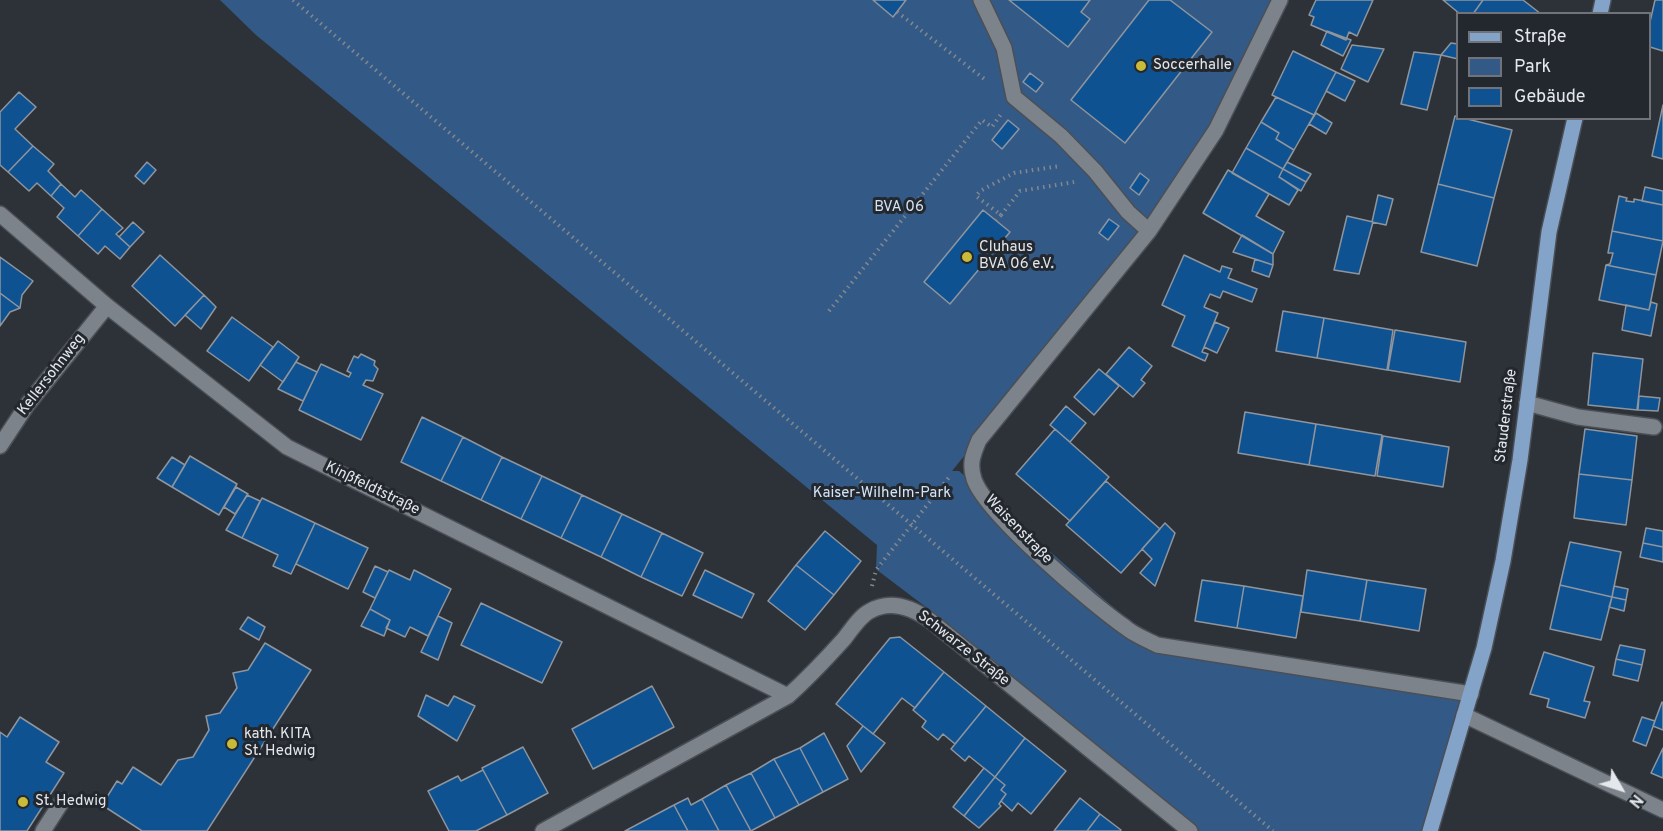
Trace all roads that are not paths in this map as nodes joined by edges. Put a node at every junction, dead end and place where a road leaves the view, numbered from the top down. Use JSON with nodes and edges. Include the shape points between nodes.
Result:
{"nodes":[{"id":1,"x":981,"y":0,"type":"edge"},
{"id":2,"x":1280,"y":0,"type":"edge"},
{"id":3,"x":1575,"y":120,"type":"edge"},
{"id":4,"x":0,"y":214,"type":"edge"},
{"id":5,"x":1149,"y":231,"type":"junction"},
{"id":6,"x":107,"y":306,"type":"junction"},
{"id":7,"x":1527,"y":403,"type":"junction"},
{"id":8,"x":1654,"y":427,"type":"dead end"},
{"id":9,"x":0,"y":446,"type":"edge"},
{"id":10,"x":1471,"y":694,"type":"junction"},
{"id":11,"x":788,"y":696,"type":"junction"},
{"id":12,"x":1464,"y":715,"type":"junction"},
{"id":13,"x":63,"y":800,"type":"dead end"},
{"id":14,"x":1663,"y":810,"type":"edge"},
{"id":15,"x":43,"y":831,"type":"edge"},
{"id":16,"x":543,"y":831,"type":"edge"},
{"id":17,"x":1190,"y":831,"type":"edge"},
{"id":18,"x":1430,"y":831,"type":"edge"}],
"edges":[{"from":1,"to":5,"type":"street","via":[[1004,48],[1014,92],[1095,171]]},
{"from":2,"to":5,"type":"street","via":[[1216,130]]},
{"from":3,"to":7,"type":"main road","name":"Stauderstraße","via":[[1549,232]]},
{"from":4,"to":6,"type":"street","name":"Kinßfeldtstraße"},
{"from":5,"to":10,"type":"street","name":"Waisenstraße","via":[[980,440],[971,464],[987,503],[1103,611],[1157,645]]},
{"from":6,"to":9,"type":"street","name":"Kellersohnweg","via":[[27,405]]},
{"from":6,"to":11,"type":"street","name":"Kinßfeldtstraße","via":[[287,447]]},
{"from":7,"to":8,"type":"street","via":[[1578,417]]},
{"from":7,"to":10,"type":"main road","name":"Stauderstraße","via":[[1511,521],[1485,648]]},
{"from":10,"to":12,"type":"main road","name":"Stauderstraße"},
{"from":11,"to":16,"type":"street"},
{"from":11,"to":17,"type":"street","name":"Schwarze Straße","via":[[813,674],[868,611],[902,606],[918,612]]},
{"from":12,"to":14,"type":"street"},
{"from":12,"to":18,"type":"main road","name":"Stauderstraße"},
{"from":13,"to":15,"type":"street"}]}
